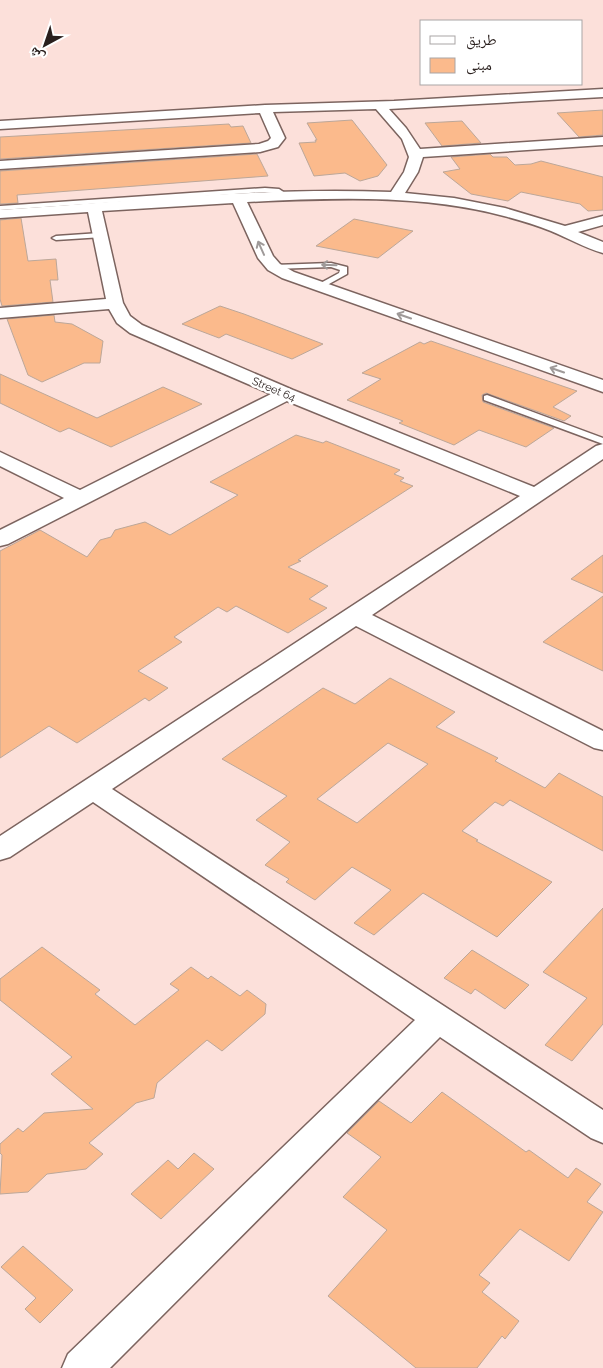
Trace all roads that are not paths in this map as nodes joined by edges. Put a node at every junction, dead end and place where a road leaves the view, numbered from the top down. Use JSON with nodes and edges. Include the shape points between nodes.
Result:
{"nodes":[{"id":1,"x":603,"y":93,"type":"edge"},
{"id":2,"x":380,"y":106,"type":"junction"},
{"id":3,"x":265,"y":109,"type":"junction"},
{"id":4,"x":0,"y":125,"type":"edge"},
{"id":5,"x":603,"y":141,"type":"edge"},
{"id":6,"x":416,"y":153,"type":"junction"},
{"id":7,"x":0,"y":165,"type":"edge"},
{"id":8,"x":284,"y":195,"type":"junction"},
{"id":9,"x":396,"y":196,"type":"junction"},
{"id":10,"x":238,"y":198,"type":"junction"},
{"id":11,"x":0,"y":208,"type":"edge"},
{"id":12,"x":94,"y":208,"type":"junction"},
{"id":13,"x":0,"y":214,"type":"edge"},
{"id":14,"x":603,"y":220,"type":"edge"},
{"id":15,"x":564,"y":231,"type":"junction"},
{"id":16,"x":100,"y":235,"type":"junction"},
{"id":17,"x":56,"y":238,"type":"dead end"},
{"id":18,"x":603,"y":248,"type":"edge"},
{"id":19,"x":274,"y":267,"type":"junction"},
{"id":20,"x":320,"y":287,"type":"junction"},
{"id":21,"x":115,"y":303,"type":"junction"},
{"id":22,"x":0,"y":313,"type":"edge"},
{"id":23,"x":603,"y":386,"type":"edge"},
{"id":24,"x":286,"y":394,"type":"junction"},
{"id":25,"x":487,"y":398,"type":"dead end"},
{"id":26,"x":603,"y":441,"type":"edge"},
{"id":27,"x":603,"y":450,"type":"edge"},
{"id":28,"x":0,"y":458,"type":"edge"},
{"id":29,"x":536,"y":495,"type":"junction"},
{"id":30,"x":80,"y":498,"type":"junction"},
{"id":31,"x":0,"y":539,"type":"edge"},
{"id":32,"x":355,"y":616,"type":"junction"},
{"id":33,"x":603,"y":742,"type":"edge"},
{"id":34,"x":93,"y":788,"type":"junction"},
{"id":35,"x":0,"y":850,"type":"edge"},
{"id":36,"x":438,"y":1018,"type":"junction"},
{"id":37,"x":603,"y":1128,"type":"edge"},
{"id":38,"x":82,"y":1368,"type":"edge"}],
"edges":[{"from":1,"to":2,"type":"street"},
{"from":2,"to":3,"type":"street","via":[[354,104]]},
{"from":2,"to":6,"type":"street"},
{"from":3,"to":4,"type":"street"},
{"from":3,"to":7,"type":"street","via":[[278,138],[273,144],[260,148]]},
{"from":5,"to":6,"type":"street"},
{"from":6,"to":9,"type":"street","via":[[415,162]]},
{"from":8,"to":9,"type":"street"},
{"from":8,"to":10,"type":"street"},
{"from":8,"to":11,"type":"lane","via":[[266,190]]},
{"from":9,"to":15,"type":"street","via":[[479,207]]},
{"from":10,"to":12,"type":"street"},
{"from":19,"to":10,"type":"street","one_way":true,"via":[[263,253]]},
{"from":12,"to":13,"type":"street"},
{"from":12,"to":16,"type":"street","name":"Street 64"},
{"from":14,"to":15,"type":"street"},
{"from":15,"to":18,"type":"street"},
{"from":16,"to":17,"type":"lane"},
{"from":16,"to":21,"type":"street","name":"Street 64"},
{"from":19,"to":20,"type":"street"},
{"from":20,"to":19,"type":"lane","one_way":true,"via":[[343,274],[344,269],[331,265]]},
{"from":23,"to":20,"type":"street","one_way":true},
{"from":21,"to":22,"type":"street"},
{"from":21,"to":24,"type":"street","name":"Street 64","via":[[124,319],[144,334]]},
{"from":24,"to":29,"type":"street","name":"Street 64"},
{"from":24,"to":30,"type":"street"},
{"from":25,"to":26,"type":"lane"},
{"from":27,"to":29,"type":"street"},
{"from":28,"to":30,"type":"street"},
{"from":29,"to":32,"type":"street"},
{"from":30,"to":31,"type":"street"},
{"from":32,"to":33,"type":"street"},
{"from":32,"to":34,"type":"street"},
{"from":34,"to":35,"type":"street"},
{"from":34,"to":36,"type":"street"},
{"from":36,"to":37,"type":"street"},
{"from":36,"to":38,"type":"street"}]}
